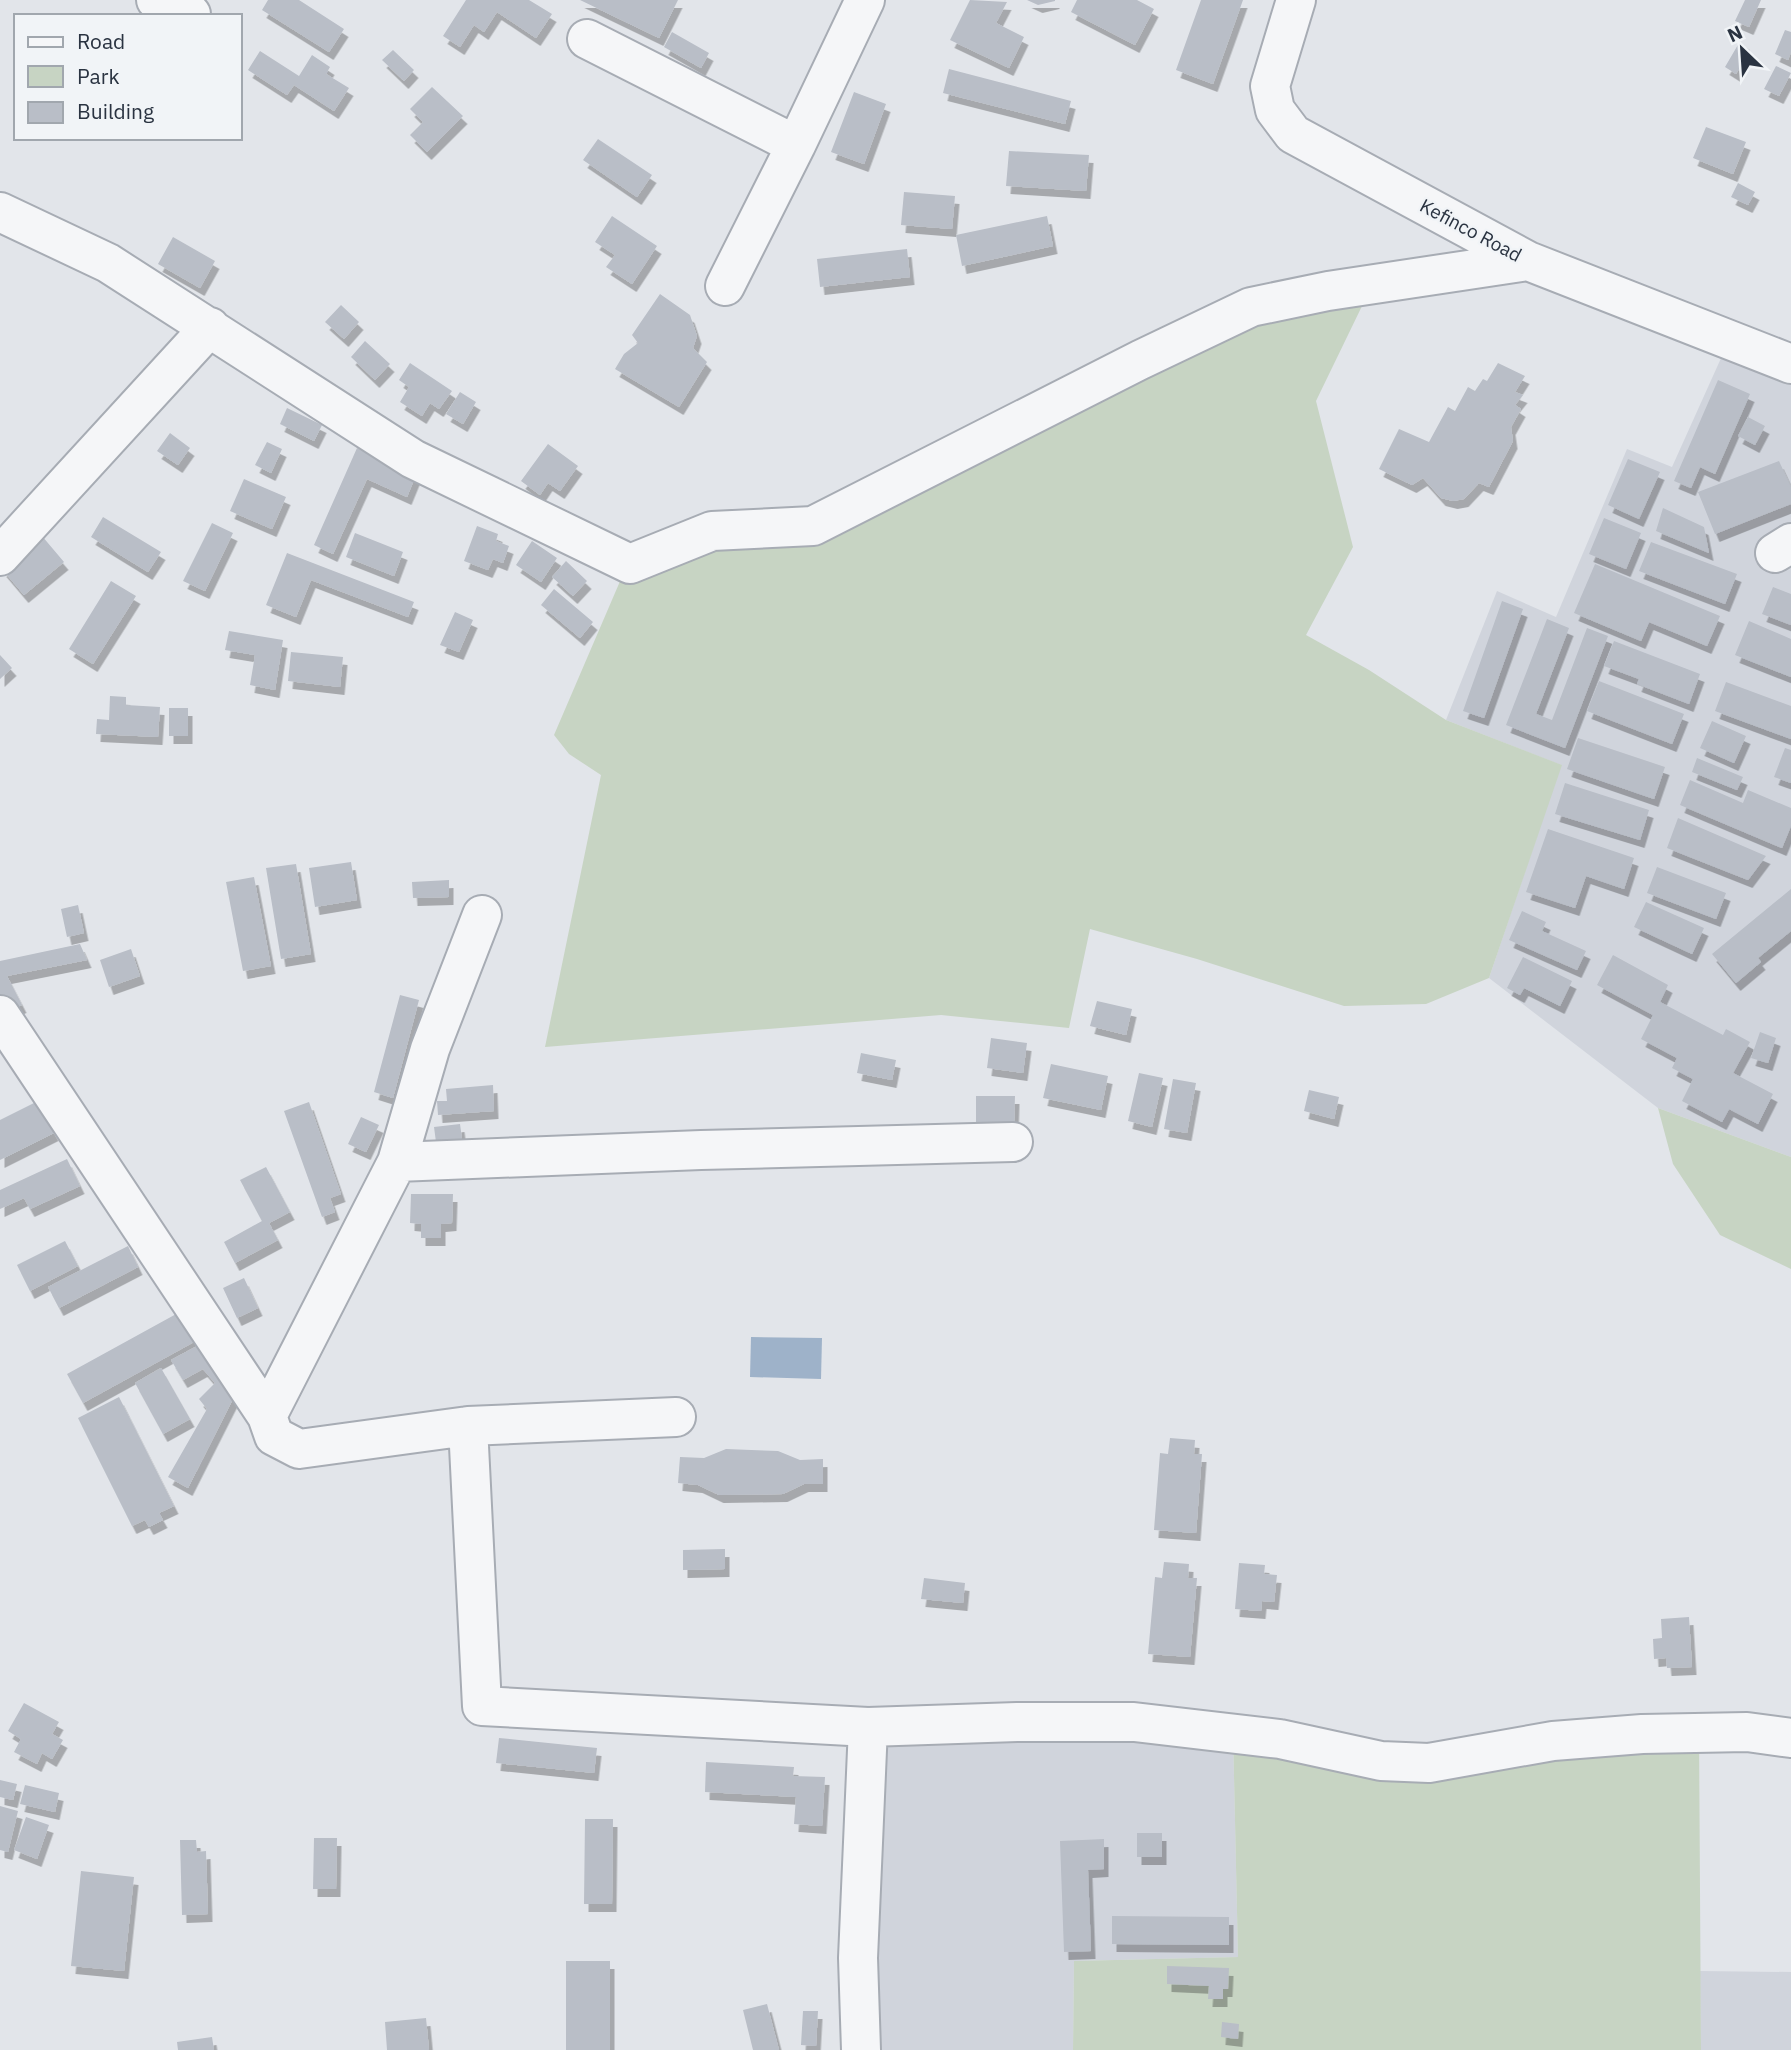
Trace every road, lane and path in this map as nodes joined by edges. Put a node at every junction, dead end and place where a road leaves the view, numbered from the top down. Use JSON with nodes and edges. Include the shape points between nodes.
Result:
{"nodes":[{"id":1,"x":156,"y":0,"type":"edge"},
{"id":2,"x":865,"y":0,"type":"edge"},
{"id":3,"x":1296,"y":0,"type":"edge"},
{"id":4,"x":191,"y":14,"type":"edge"},
{"id":5,"x":587,"y":39,"type":"dead end"},
{"id":6,"x":796,"y":145,"type":"junction"},
{"id":7,"x":0,"y":212,"type":"edge"},
{"id":8,"x":1528,"y":261,"type":"junction"},
{"id":9,"x":725,"y":286,"type":"dead end"},
{"id":10,"x":211,"y":327,"type":"junction"},
{"id":11,"x":1791,"y":364,"type":"edge"},
{"id":12,"x":0,"y":556,"type":"edge"},
{"id":13,"x":482,"y":915,"type":"dead end"},
{"id":14,"x":0,"y":1015,"type":"edge"},
{"id":15,"x":1013,"y":1142,"type":"dead end"},
{"id":16,"x":397,"y":1162,"type":"junction"},
{"id":17,"x":267,"y":1416,"type":"junction"},
{"id":18,"x":676,"y":1417,"type":"dead end"},
{"id":19,"x":468,"y":1426,"type":"junction"},
{"id":20,"x":868,"y":1727,"type":"junction"},
{"id":21,"x":1791,"y":1738,"type":"edge"},
{"id":22,"x":861,"y":2050,"type":"edge"}],
"edges":[{"from":1,"to":4,"type":"street"},
{"from":2,"to":6,"type":"street"},
{"from":3,"to":8,"type":"street","name":"Kefinco Road","via":[[1270,86],[1275,110],[1293,134]]},
{"from":5,"to":6,"type":"street"},
{"from":6,"to":9,"type":"street"},
{"from":7,"to":10,"type":"street","via":[[108,263]]},
{"from":8,"to":10,"type":"street","via":[[1251,307],[813,526],[712,531],[630,564],[413,459]]},
{"from":8,"to":11,"type":"street","name":"Kefinco Road"},
{"from":10,"to":12,"type":"street"},
{"from":13,"to":16,"type":"street","via":[[430,1049]]},
{"from":14,"to":17,"type":"street"},
{"from":15,"to":16,"type":"street"},
{"from":16,"to":17,"type":"street"},
{"from":17,"to":19,"type":"street","via":[[274,1436],[299,1449]]},
{"from":18,"to":19,"type":"street"},
{"from":19,"to":20,"type":"street","via":[[482,1706]]},
{"from":20,"to":21,"type":"street","via":[[1134,1722],[1280,1739],[1381,1761],[1429,1763],[1553,1741],[1642,1734],[1747,1732]]},
{"from":20,"to":22,"type":"street","via":[[858,1958]]}]}
